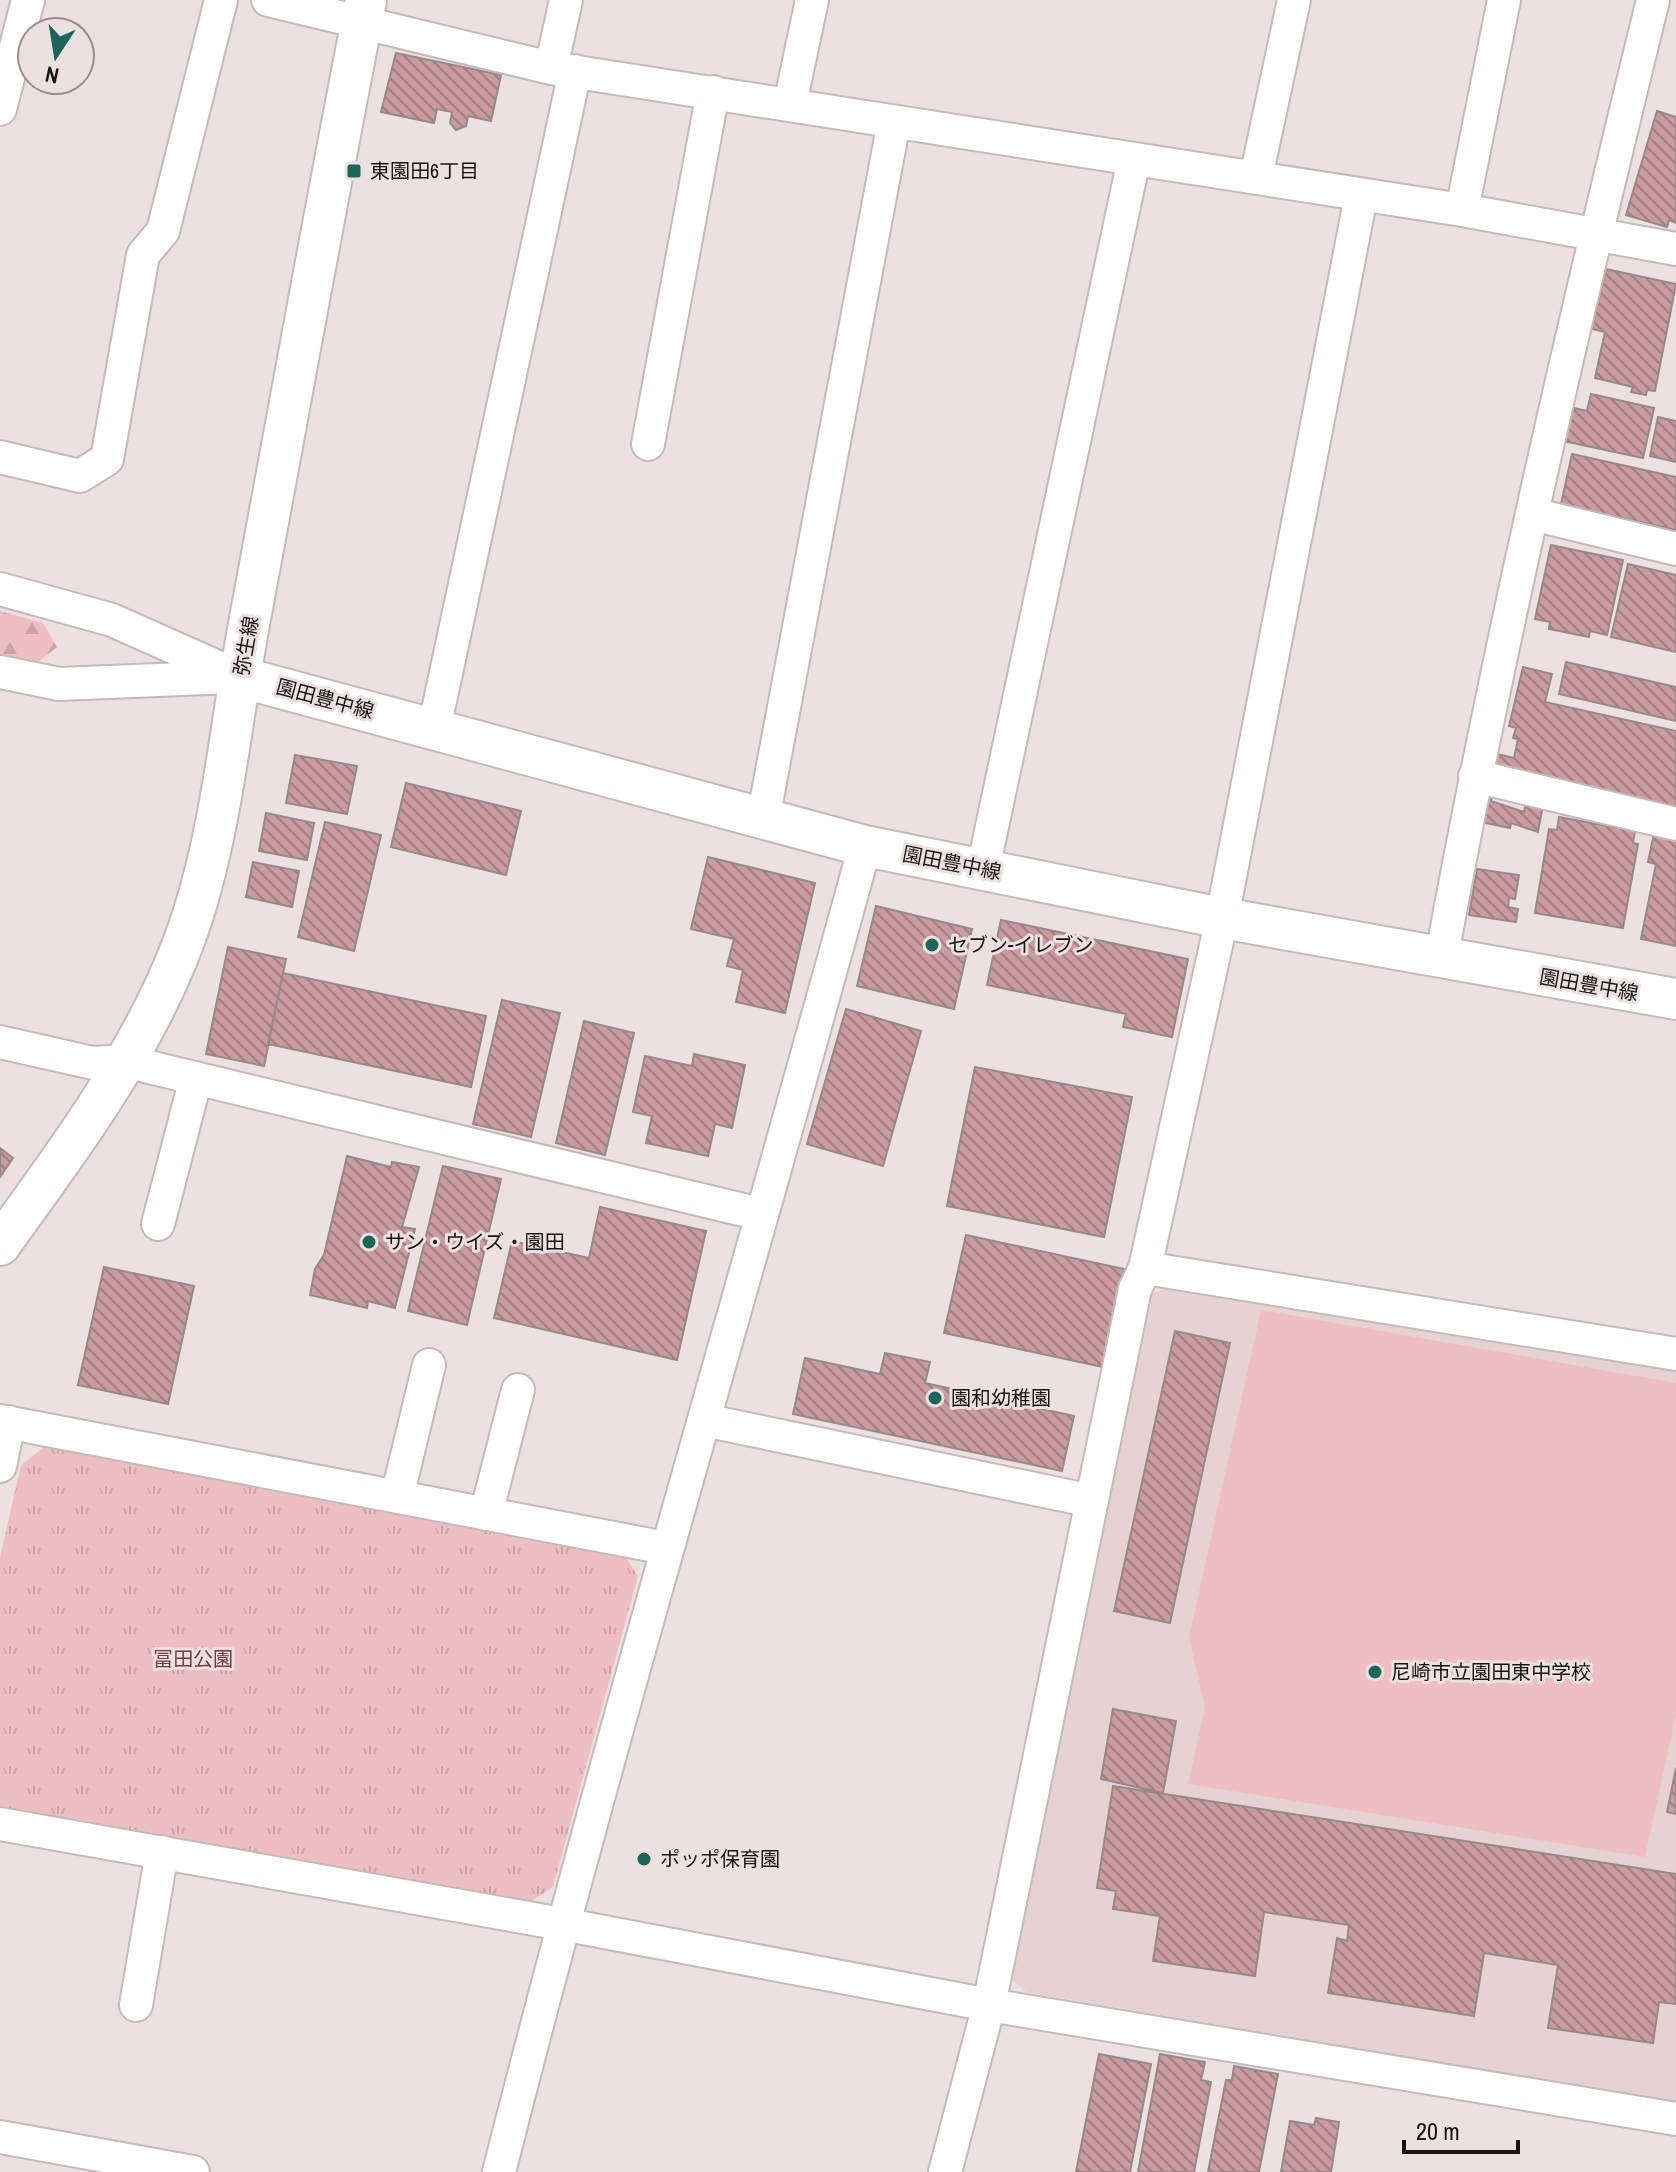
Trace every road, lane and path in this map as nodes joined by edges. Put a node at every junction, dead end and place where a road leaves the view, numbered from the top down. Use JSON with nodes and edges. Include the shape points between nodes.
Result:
{"nodes":[{"id":1,"x":28,"y":0,"type":"edge"},
{"id":2,"x":221,"y":0,"type":"edge"},
{"id":3,"x":268,"y":0,"type":"edge"},
{"id":4,"x":566,"y":0,"type":"edge"},
{"id":5,"x":812,"y":0,"type":"edge"},
{"id":6,"x":1294,"y":0,"type":"edge"},
{"id":7,"x":1504,"y":0,"type":"edge"},
{"id":8,"x":1653,"y":0,"type":"edge"},
{"id":9,"x":364,"y":11,"type":"edge"},
{"id":10,"x":563,"y":69,"type":"junction"},
{"id":11,"x":713,"y":92,"type":"junction"},
{"id":12,"x":790,"y":104,"type":"junction"},
{"id":13,"x":0,"y":109,"type":"edge"},
{"id":14,"x":894,"y":122,"type":"junction"},
{"id":15,"x":1134,"y":159,"type":"junction"},
{"id":16,"x":1256,"y":177,"type":"junction"},
{"id":17,"x":1361,"y":196,"type":"junction"},
{"id":18,"x":1462,"y":210,"type":"junction"},
{"id":19,"x":1596,"y":234,"type":"junction"},
{"id":20,"x":1676,"y":249,"type":"edge"},
{"id":21,"x":648,"y":444,"type":"dead end"},
{"id":22,"x":0,"y":457,"type":"edge"},
{"id":23,"x":1532,"y":514,"type":"junction"},
{"id":24,"x":1676,"y":549,"type":"edge"},
{"id":25,"x":0,"y":589,"type":"edge"},
{"id":26,"x":0,"y":672,"type":"edge"},
{"id":27,"x":240,"y":677,"type":"junction"},
{"id":28,"x":434,"y":729,"type":"junction"},
{"id":29,"x":1475,"y":776,"type":"junction"},
{"id":30,"x":763,"y":819,"type":"junction"},
{"id":31,"x":1676,"y":824,"type":"edge"},
{"id":32,"x":865,"y":846,"type":"junction"},
{"id":33,"x":983,"y":869,"type":"junction"},
{"id":34,"x":1222,"y":918,"type":"junction"},
{"id":35,"x":1441,"y":960,"type":"junction"},
{"id":36,"x":1676,"y":999,"type":"edge"},
{"id":37,"x":0,"y":1042,"type":"edge"},
{"id":38,"x":124,"y":1061,"type":"junction"},
{"id":39,"x":196,"y":1078,"type":"junction"},
{"id":40,"x":760,"y":1214,"type":"junction"},
{"id":41,"x":158,"y":1224,"type":"dead end"},
{"id":42,"x":0,"y":1245,"type":"edge"},
{"id":43,"x":1145,"y":1268,"type":"junction"},
{"id":44,"x":1676,"y":1354,"type":"edge"},
{"id":45,"x":429,"y":1365,"type":"dead end"},
{"id":46,"x":518,"y":1390,"type":"dead end"},
{"id":47,"x":704,"y":1420,"type":"junction"},
{"id":48,"x":4,"y":1422,"type":"edge"},
{"id":49,"x":0,"y":1466,"type":"edge"},
{"id":50,"x":397,"y":1497,"type":"junction"},
{"id":51,"x":1092,"y":1501,"type":"junction"},
{"id":52,"x":486,"y":1514,"type":"junction"},
{"id":53,"x":666,"y":1548,"type":"junction"},
{"id":54,"x":0,"y":1824,"type":"edge"},
{"id":55,"x":162,"y":1852,"type":"junction"},
{"id":56,"x":562,"y":1924,"type":"junction"},
{"id":57,"x":136,"y":2005,"type":"dead end"},
{"id":58,"x":989,"y":2005,"type":"junction"},
{"id":59,"x":1676,"y":2119,"type":"edge"},
{"id":60,"x":0,"y":2137,"type":"edge"},
{"id":61,"x":193,"y":2172,"type":"edge"},
{"id":62,"x":499,"y":2172,"type":"edge"},
{"id":63,"x":945,"y":2172,"type":"edge"}],
"edges":[{"from":1,"to":13,"type":"street"},
{"from":2,"to":22,"type":"street","via":[[163,231],[143,255],[107,459],[80,476]]},
{"from":3,"to":9,"type":"street"},
{"from":4,"to":10,"type":"street"},
{"from":5,"to":12,"type":"street"},
{"from":6,"to":16,"type":"street"},
{"from":7,"to":18,"type":"street"},
{"from":8,"to":19,"type":"street"},
{"from":9,"to":10,"type":"street"},
{"from":9,"to":27,"type":"street","name":"弥生線"},
{"from":10,"to":11,"type":"street"},
{"from":10,"to":28,"type":"street"},
{"from":11,"to":12,"type":"street"},
{"from":11,"to":21,"type":"street"},
{"from":12,"to":14,"type":"street"},
{"from":14,"to":15,"type":"street"},
{"from":14,"to":30,"type":"street"},
{"from":15,"to":16,"type":"street"},
{"from":15,"to":33,"type":"street"},
{"from":16,"to":17,"type":"street"},
{"from":17,"to":18,"type":"street"},
{"from":17,"to":34,"type":"street"},
{"from":18,"to":19,"type":"street"},
{"from":19,"to":20,"type":"street"},
{"from":19,"to":23,"type":"street"},
{"from":23,"to":24,"type":"street"},
{"from":23,"to":29,"type":"street"},
{"from":25,"to":27,"type":"street","via":[[112,620]]},
{"from":26,"to":27,"type":"street","via":[[59,684]]},
{"from":27,"to":28,"type":"street","name":"園田豊中線"},
{"from":27,"to":38,"type":"street","name":"弥生線","via":[[223,796],[193,916]]},
{"from":28,"to":30,"type":"street","name":"園田豊中線"},
{"from":29,"to":31,"type":"street"},
{"from":29,"to":35,"type":"street"},
{"from":30,"to":32,"type":"street","name":"園田豊中線"},
{"from":32,"to":33,"type":"street","name":"園田豊中線"},
{"from":32,"to":40,"type":"street"},
{"from":33,"to":34,"type":"street","name":"園田豊中線"},
{"from":34,"to":35,"type":"street","name":"園田豊中線"},
{"from":34,"to":43,"type":"street"},
{"from":35,"to":36,"type":"street","name":"園田豊中線"},
{"from":37,"to":38,"type":"street","via":[[93,1063]]},
{"from":38,"to":39,"type":"street"},
{"from":38,"to":42,"type":"street","name":"弥生線"},
{"from":39,"to":40,"type":"street"},
{"from":39,"to":41,"type":"street"},
{"from":40,"to":47,"type":"street"},
{"from":43,"to":44,"type":"street"},
{"from":43,"to":51,"type":"street","via":[[1135,1289]]},
{"from":45,"to":50,"type":"street"},
{"from":46,"to":52,"type":"street"},
{"from":47,"to":51,"type":"street"},
{"from":47,"to":53,"type":"street"},
{"from":48,"to":49,"type":"street"},
{"from":48,"to":50,"type":"street"},
{"from":50,"to":52,"type":"street"},
{"from":51,"to":58,"type":"street"},
{"from":52,"to":53,"type":"street"},
{"from":53,"to":56,"type":"street"},
{"from":54,"to":55,"type":"street"},
{"from":55,"to":56,"type":"street"},
{"from":55,"to":57,"type":"street"},
{"from":56,"to":58,"type":"street"},
{"from":56,"to":62,"type":"street"},
{"from":58,"to":59,"type":"street"},
{"from":58,"to":63,"type":"street"},
{"from":60,"to":61,"type":"street"}]}
